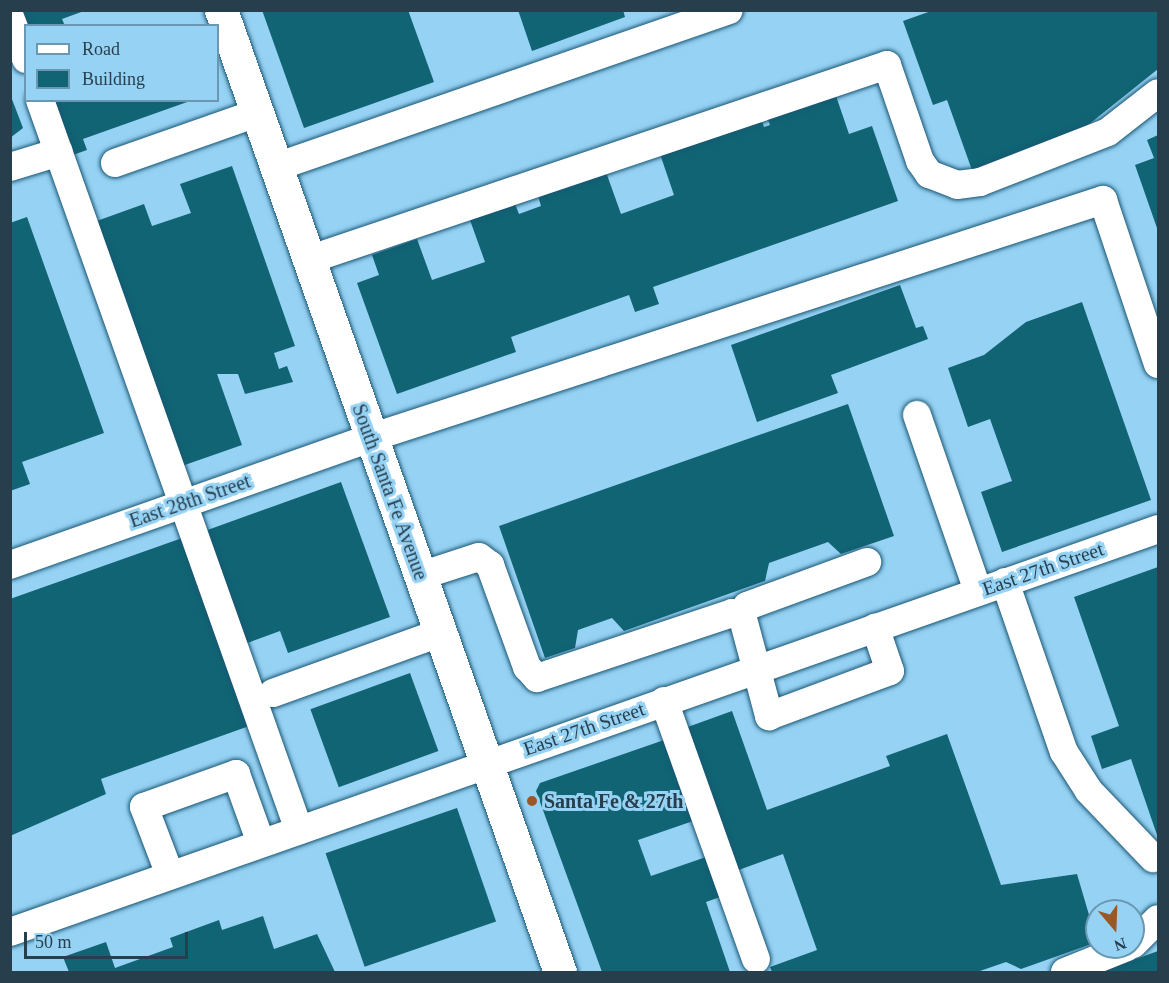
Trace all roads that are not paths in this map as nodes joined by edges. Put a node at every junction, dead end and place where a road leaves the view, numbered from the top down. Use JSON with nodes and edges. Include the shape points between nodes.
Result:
{"nodes":[{"id":1,"x":221,"y":10,"type":"edge"},
{"id":2,"x":729,"y":10,"type":"edge"},
{"id":3,"x":10,"y":17,"type":"edge"},
{"id":4,"x":24,"y":54,"type":"edge"},
{"id":5,"x":1158,"y":93,"type":"edge"},
{"id":6,"x":41,"y":102,"type":"edge"},
{"id":7,"x":257,"y":113,"type":"junction"},
{"id":8,"x":58,"y":152,"type":"junction"},
{"id":9,"x":116,"y":163,"type":"dead end"},
{"id":10,"x":276,"y":166,"type":"junction"},
{"id":11,"x":10,"y":167,"type":"edge"},
{"id":12,"x":308,"y":260,"type":"junction"},
{"id":13,"x":1158,"y":364,"type":"edge"},
{"id":14,"x":917,"y":414,"type":"dead end"},
{"id":15,"x":370,"y":438,"type":"junction"},
{"id":16,"x":183,"y":504,"type":"junction"},
{"id":17,"x":1158,"y":529,"type":"edge"},
{"id":18,"x":867,"y":562,"type":"dead end"},
{"id":19,"x":10,"y":566,"type":"edge"},
{"id":20,"x":420,"y":576,"type":"junction"},
{"id":21,"x":1005,"y":582,"type":"junction"},
{"id":22,"x":978,"y":591,"type":"junction"},
{"id":23,"x":742,"y":615,"type":"junction"},
{"id":24,"x":875,"y":627,"type":"junction"},
{"id":25,"x":440,"y":633,"type":"junction"},
{"id":26,"x":760,"y":668,"type":"junction"},
{"id":27,"x":273,"y":693,"type":"dead end"},
{"id":28,"x":664,"y":701,"type":"junction"},
{"id":29,"x":486,"y":763,"type":"junction"},
{"id":30,"x":298,"y":830,"type":"junction"},
{"id":31,"x":261,"y":843,"type":"junction"},
{"id":32,"x":1153,"y":858,"type":"dead end"},
{"id":33,"x":170,"y":875,"type":"junction"},
{"id":34,"x":1158,"y":919,"type":"edge"},
{"id":35,"x":10,"y":932,"type":"edge"},
{"id":36,"x":1145,"y":932,"type":"edge"},
{"id":37,"x":756,"y":959,"type":"dead end"},
{"id":38,"x":1097,"y":959,"type":"edge"},
{"id":39,"x":560,"y":972,"type":"edge"},
{"id":40,"x":1065,"y":972,"type":"edge"}],
"edges":[{"from":1,"to":7,"type":"main road","name":"South Santa Fe Avenue"},
{"from":2,"to":10,"type":"street"},
{"from":3,"to":4,"type":"street"},
{"from":5,"to":12,"type":"street","via":[[1108,132],[980,182],[957,185],[929,174],[920,161],[887,65]]},
{"from":6,"to":8,"type":"street"},
{"from":7,"to":9,"type":"street"},
{"from":7,"to":10,"type":"main road","name":"South Santa Fe Avenue"},
{"from":8,"to":11,"type":"street"},
{"from":8,"to":16,"type":"street"},
{"from":10,"to":12,"type":"main road","name":"South Santa Fe Avenue"},
{"from":12,"to":15,"type":"main road","name":"South Santa Fe Avenue"},
{"from":13,"to":15,"type":"street","name":"East 28th Street","via":[[1103,200]]},
{"from":14,"to":22,"type":"street"},
{"from":15,"to":16,"type":"street","name":"East 28th Street"},
{"from":15,"to":20,"type":"main road","name":"South Santa Fe Avenue"},
{"from":16,"to":19,"type":"street","name":"East 28th Street"},
{"from":16,"to":30,"type":"street"},
{"from":17,"to":21,"type":"street","name":"East 27th Street"},
{"from":18,"to":23,"type":"street","via":[[747,606]]},
{"from":20,"to":23,"type":"street","via":[[479,557],[490,565],[527,667],[537,678],[732,613]]},
{"from":20,"to":25,"type":"main road","name":"South Santa Fe Avenue"},
{"from":21,"to":22,"type":"street","name":"East 27th Street"},
{"from":21,"to":32,"type":"street","via":[[1064,752],[1089,791]]},
{"from":22,"to":24,"type":"street","name":"East 27th Street"},
{"from":23,"to":26,"type":"street"},
{"from":24,"to":26,"type":"street","name":"East 27th Street"},
{"from":24,"to":26,"type":"street","via":[[890,672],[769,716]]},
{"from":25,"to":27,"type":"street"},
{"from":25,"to":29,"type":"main road","name":"South Santa Fe Avenue"},
{"from":26,"to":28,"type":"street","name":"East 27th Street"},
{"from":28,"to":29,"type":"street","name":"East 27th Street"},
{"from":28,"to":37,"type":"street"},
{"from":29,"to":30,"type":"street","name":"East 27th Street"},
{"from":29,"to":39,"type":"main road","name":"South Santa Fe Avenue"},
{"from":30,"to":31,"type":"street","name":"East 27th Street"},
{"from":31,"to":33,"type":"street","name":"East 27th Street"},
{"from":31,"to":33,"type":"street","via":[[236,774],[144,807]]},
{"from":33,"to":35,"type":"street","name":"East 27th Street"},
{"from":34,"to":36,"type":"street"},
{"from":38,"to":40,"type":"street"}]}
